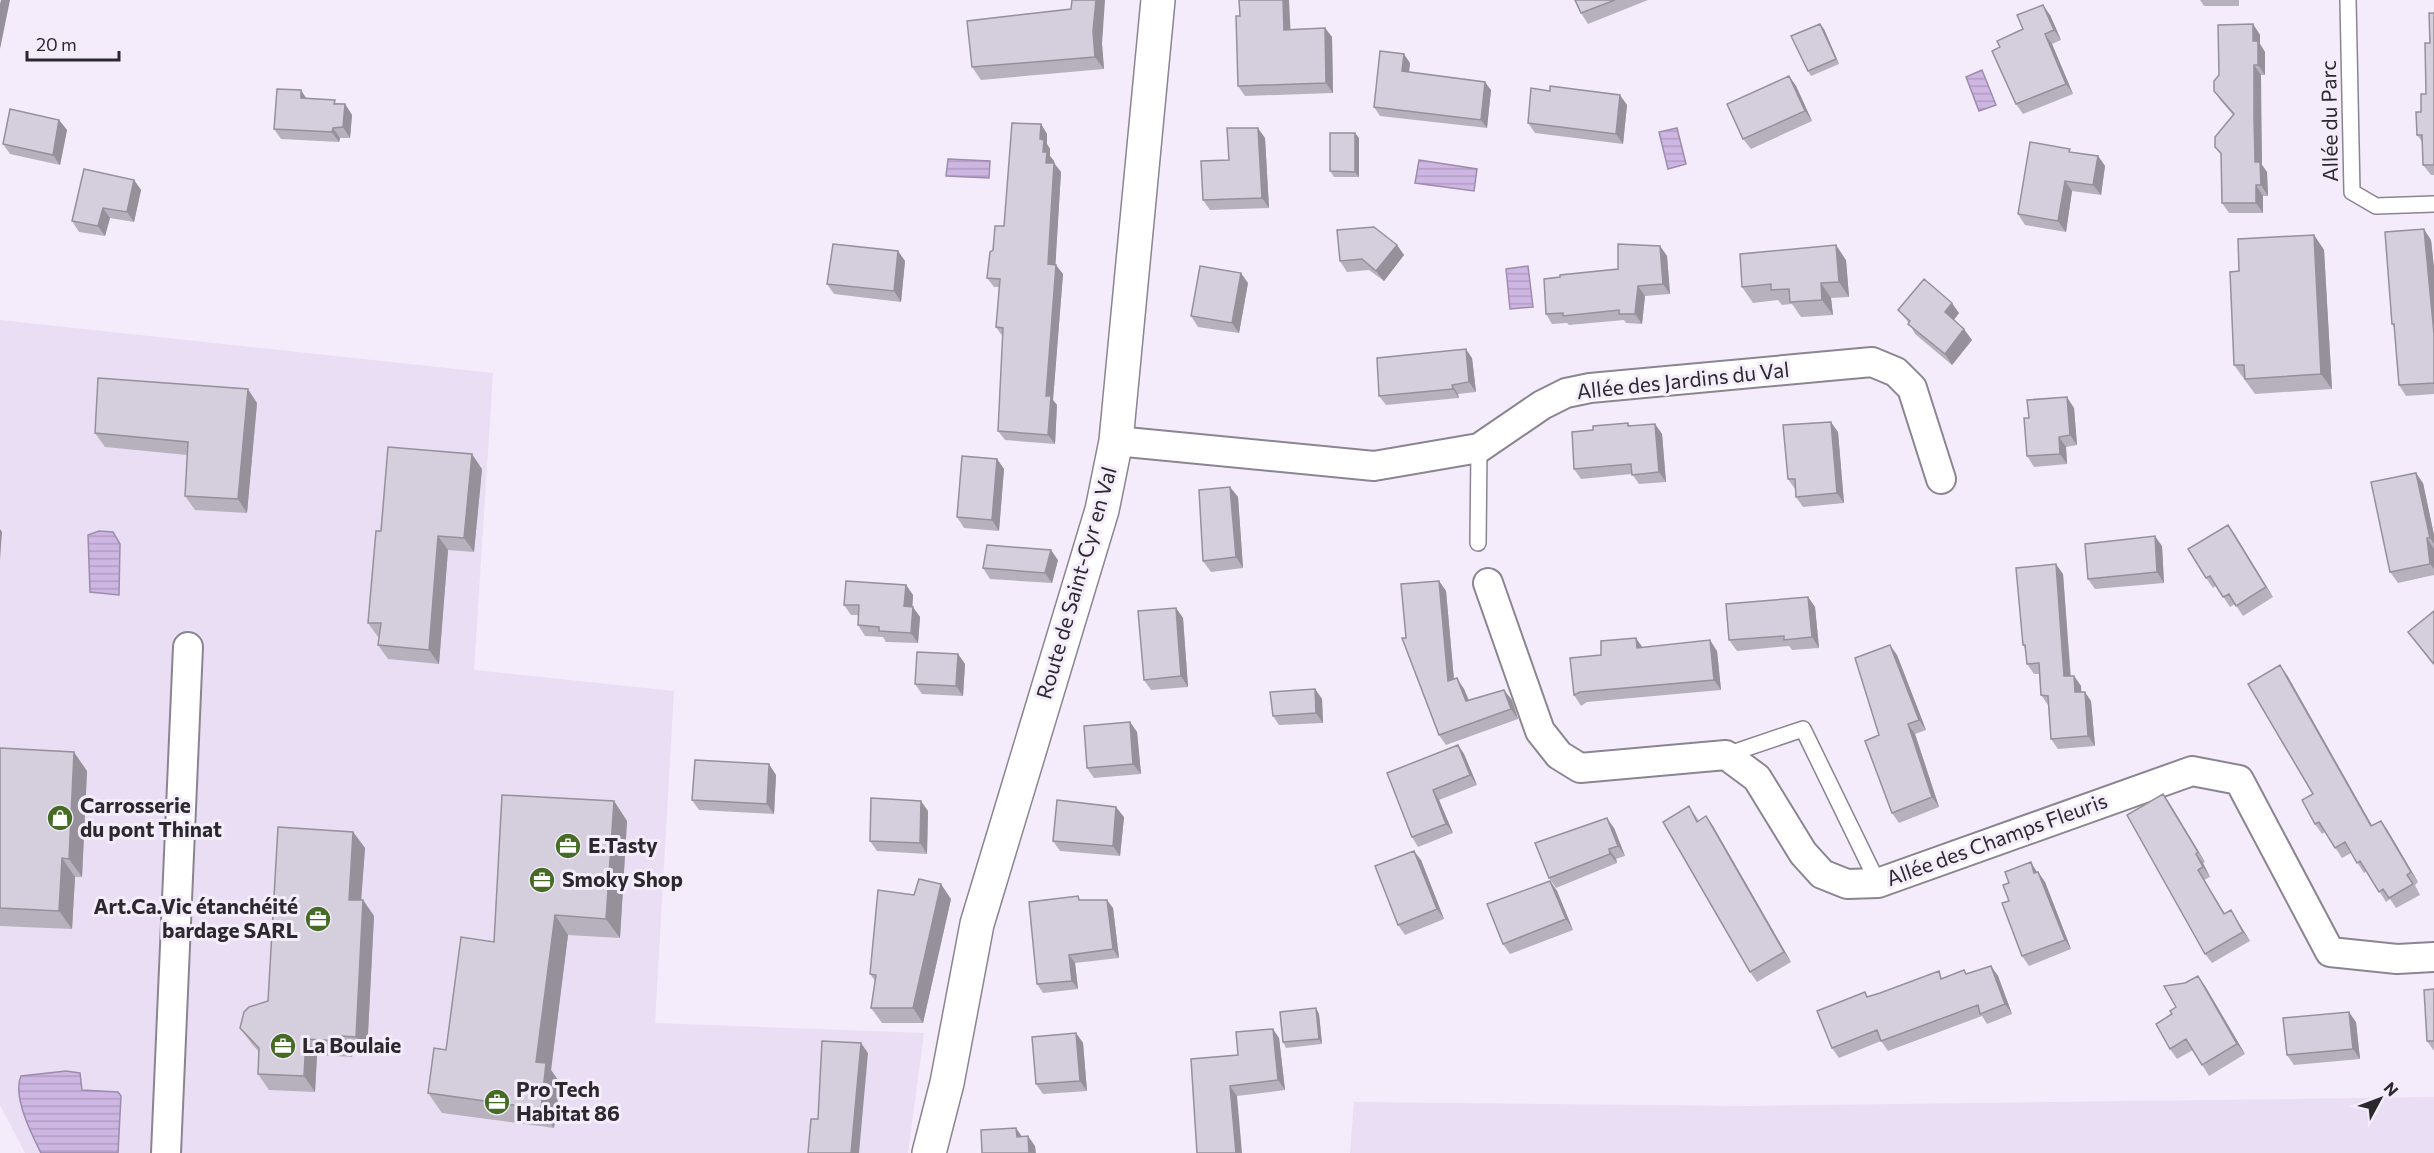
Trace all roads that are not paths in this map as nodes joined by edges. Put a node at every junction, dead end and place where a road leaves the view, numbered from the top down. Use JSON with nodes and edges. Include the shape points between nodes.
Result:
{"nodes":[{"id":1,"x":1158,"y":0,"type":"edge"},
{"id":2,"x":2348,"y":0,"type":"edge"},
{"id":3,"x":2434,"y":204,"type":"edge"},
{"id":4,"x":1116,"y":441,"type":"junction"},
{"id":5,"x":1479,"y":448,"type":"junction"},
{"id":6,"x":1941,"y":479,"type":"dead end"},
{"id":7,"x":1478,"y":543,"type":"dead end"},
{"id":8,"x":1488,"y":583,"type":"dead end"},
{"id":9,"x":188,"y":646,"type":"dead end"},
{"id":10,"x":1726,"y":755,"type":"junction"},
{"id":11,"x":1878,"y":883,"type":"junction"},
{"id":12,"x":2434,"y":957,"type":"edge"},
{"id":13,"x":166,"y":1153,"type":"edge"},
{"id":14,"x":929,"y":1153,"type":"edge"}],
"edges":[{"from":1,"to":4,"type":"street","name":"Route de Saint-Cyr en Val"},
{"from":2,"to":3,"type":"lane","name":"Allée du Parc","via":[[2352,192],[2376,206]]},
{"from":4,"to":5,"type":"street","name":"Allée des Jardins du Val","via":[[1374,466]]},
{"from":4,"to":14,"type":"street","name":"Route de Saint-Cyr en Val","via":[[1102,510],[977,924],[947,1083]]},
{"from":5,"to":6,"type":"street","name":"Allée des Jardins du Val","via":[[1566,393],[1872,362],[1896,372],[1912,388]]},
{"from":5,"to":7,"type":"lane"},
{"from":8,"to":10,"type":"street","via":[[1540,731],[1559,755],[1580,768]]},
{"from":9,"to":13,"type":"street"},
{"from":10,"to":11,"type":"street","name":"Allée des Champs Fleuris","via":[[1757,778],[1803,853],[1822,874],[1847,884]]},
{"from":10,"to":11,"type":"lane","via":[[1803,729]]},
{"from":11,"to":12,"type":"street","name":"Allée des Champs Fleuris","via":[[2192,771],[2239,780],[2330,952],[2397,959]]}]}
